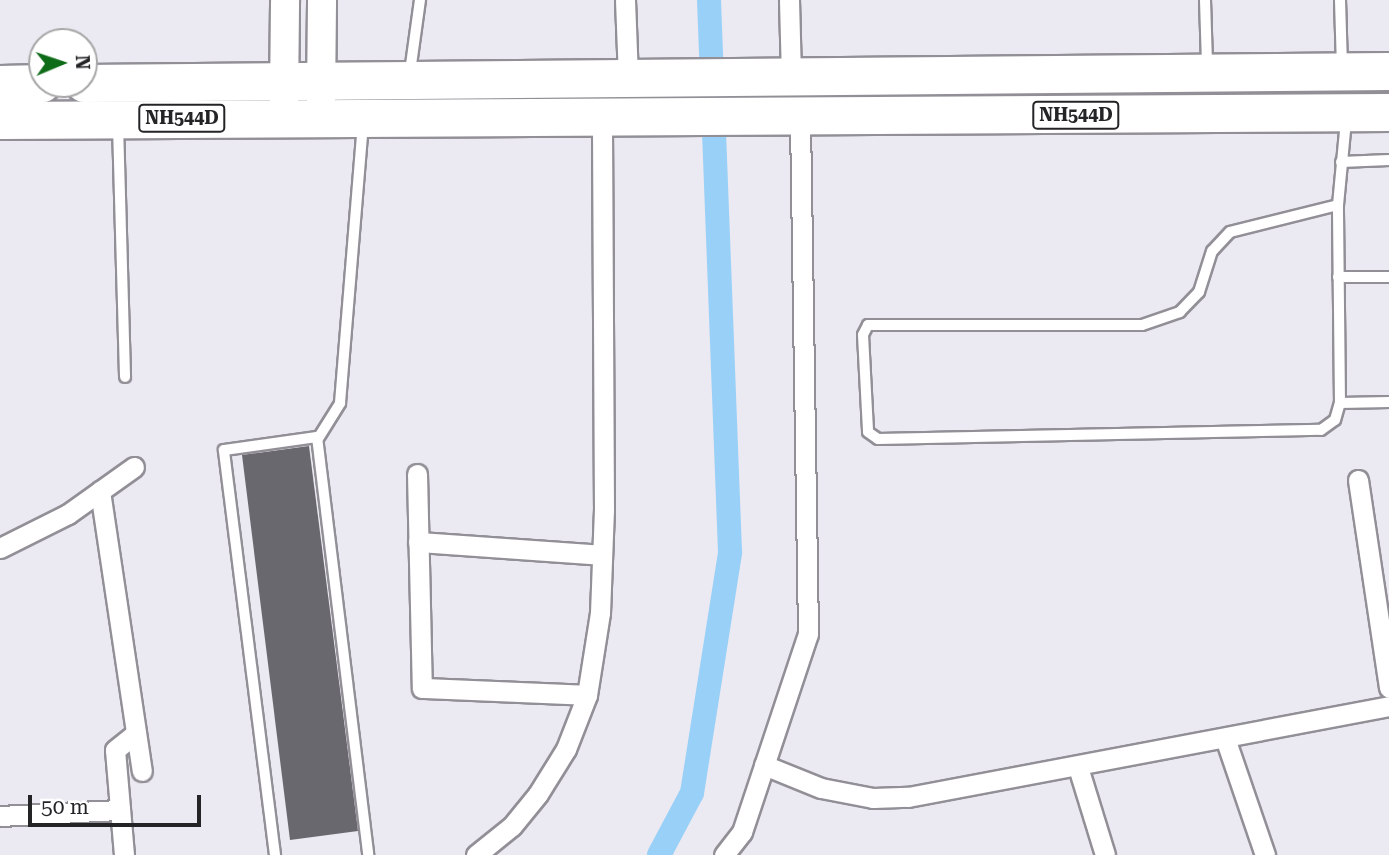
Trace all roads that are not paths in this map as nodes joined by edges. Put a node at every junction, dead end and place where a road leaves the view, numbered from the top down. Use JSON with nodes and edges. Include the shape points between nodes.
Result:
{"nodes":[{"id":1,"x":285,"y":0,"type":"edge"},
{"id":2,"x":322,"y":0,"type":"edge"},
{"id":3,"x":420,"y":0,"type":"edge"},
{"id":4,"x":625,"y":0,"type":"edge"},
{"id":5,"x":789,"y":0,"type":"edge"},
{"id":6,"x":1205,"y":0,"type":"edge"},
{"id":7,"x":1340,"y":0,"type":"edge"},
{"id":8,"x":1342,"y":71,"type":"junction"},
{"id":9,"x":1389,"y":71,"type":"edge"},
{"id":10,"x":1207,"y":72,"type":"junction"},
{"id":11,"x":780,"y":77,"type":"junction"},
{"id":12,"x":644,"y":78,"type":"junction"},
{"id":13,"x":409,"y":80,"type":"junction"},
{"id":14,"x":284,"y":81,"type":"junction"},
{"id":15,"x":322,"y":81,"type":"junction"},
{"id":16,"x":28,"y":83,"type":"edge"},
{"id":17,"x":98,"y":83,"type":"edge"},
{"id":18,"x":0,"y":84,"type":"edge"},
{"id":19,"x":1389,"y":112,"type":"edge"},
{"id":20,"x":1347,"y":113,"type":"junction"},
{"id":21,"x":1207,"y":114,"type":"junction"},
{"id":22,"x":321,"y":117,"type":"junction"},
{"id":23,"x":363,"y":117,"type":"junction"},
{"id":24,"x":602,"y":117,"type":"junction"},
{"id":25,"x":800,"y":117,"type":"junction"},
{"id":26,"x":284,"y":118,"type":"junction"},
{"id":27,"x":118,"y":119,"type":"junction"},
{"id":28,"x":0,"y":120,"type":"edge"},
{"id":29,"x":1389,"y":160,"type":"edge"},
{"id":30,"x":1341,"y":162,"type":"junction"},
{"id":31,"x":1338,"y":205,"type":"junction"},
{"id":32,"x":1338,"y":277,"type":"junction"},
{"id":33,"x":1389,"y":277,"type":"edge"},
{"id":34,"x":125,"y":377,"type":"dead end"},
{"id":35,"x":1389,"y":402,"type":"edge"},
{"id":36,"x":1340,"y":403,"type":"junction"},
{"id":37,"x":319,"y":438,"type":"junction"},
{"id":38,"x":134,"y":467,"type":"dead end"},
{"id":39,"x":417,"y":474,"type":"dead end"},
{"id":40,"x":1359,"y":480,"type":"dead end"},
{"id":41,"x":100,"y":491,"type":"junction"},
{"id":42,"x":418,"y":542,"type":"junction"},
{"id":43,"x":0,"y":548,"type":"edge"},
{"id":44,"x":602,"y":555,"type":"junction"},
{"id":45,"x":1389,"y":688,"type":"edge"},
{"id":46,"x":587,"y":695,"type":"junction"},
{"id":47,"x":1389,"y":706,"type":"edge"},
{"id":48,"x":136,"y":733,"type":"junction"},
{"id":49,"x":1225,"y":738,"type":"junction"},
{"id":50,"x":764,"y":765,"type":"junction"},
{"id":51,"x":1078,"y":767,"type":"junction"},
{"id":52,"x":142,"y":771,"type":"dead end"},
{"id":53,"x":120,"y":810,"type":"junction"},
{"id":54,"x":0,"y":816,"type":"edge"},
{"id":55,"x":124,"y":855,"type":"edge"},
{"id":56,"x":275,"y":855,"type":"edge"},
{"id":57,"x":368,"y":855,"type":"edge"},
{"id":58,"x":476,"y":855,"type":"edge"},
{"id":59,"x":724,"y":855,"type":"edge"},
{"id":60,"x":1105,"y":855,"type":"edge"},
{"id":61,"x":1265,"y":855,"type":"edge"}],
"edges":[{"from":1,"to":14,"type":"street"},
{"from":2,"to":15,"type":"street"},
{"from":3,"to":13,"type":"lane"},
{"from":4,"to":12,"type":"street"},
{"from":5,"to":11,"type":"street"},
{"from":6,"to":10,"type":"lane"},
{"from":7,"to":8,"type":"lane"},
{"from":8,"to":9,"type":"highway","number":"NH544D"},
{"from":8,"to":10,"type":"highway","number":"NH544D"},
{"from":10,"to":11,"type":"highway","number":"NH544D"},
{"from":10,"to":21,"type":"highway"},
{"from":11,"to":12,"type":"highway","number":"NH544D"},
{"from":12,"to":13,"type":"highway","number":"NH544D"},
{"from":13,"to":15,"type":"highway","number":"NH544D"},
{"from":14,"to":15,"type":"highway","number":"NH544D"},
{"from":14,"to":17,"type":"highway","number":"NH544D"},
{"from":14,"to":26,"type":"street"},
{"from":15,"to":22,"type":"street"},
{"from":16,"to":18,"type":"highway"},
{"from":19,"to":20,"type":"highway","number":"NH544D"},
{"from":20,"to":21,"type":"highway","number":"NH544D"},
{"from":20,"to":30,"type":"lane"},
{"from":21,"to":25,"type":"highway","number":"NH544D"},
{"from":22,"to":23,"type":"highway","number":"NH544D"},
{"from":22,"to":26,"type":"highway","number":"NH544D"},
{"from":23,"to":24,"type":"highway","number":"NH544D"},
{"from":23,"to":37,"type":"lane","via":[[340,402]]},
{"from":24,"to":25,"type":"highway","number":"NH544D"},
{"from":24,"to":44,"type":"street"},
{"from":25,"to":50,"type":"street","via":[[808,634]]},
{"from":26,"to":27,"type":"highway","number":"NH544D"},
{"from":27,"to":28,"type":"highway","number":"NH544D"},
{"from":27,"to":34,"type":"lane"},
{"from":29,"to":30,"type":"lane"},
{"from":30,"to":31,"type":"lane"},
{"from":31,"to":32,"type":"lane"},
{"from":31,"to":36,"type":"lane","via":[[1230,232],[1212,251],[1199,292],[1186,305],[1142,326],[900,321],[868,325],[863,335],[866,421],[878,439],[1321,430],[1335,420]]},
{"from":32,"to":33,"type":"lane"},
{"from":32,"to":36,"type":"lane"},
{"from":35,"to":36,"type":"lane"},
{"from":37,"to":56,"type":"lane","via":[[224,450]]},
{"from":37,"to":57,"type":"lane"},
{"from":38,"to":41,"type":"street"},
{"from":39,"to":42,"type":"street"},
{"from":40,"to":45,"type":"street"},
{"from":41,"to":43,"type":"street"},
{"from":41,"to":48,"type":"street"},
{"from":42,"to":44,"type":"street"},
{"from":42,"to":46,"type":"street","via":[[422,688]]},
{"from":44,"to":46,"type":"street"},
{"from":46,"to":58,"type":"street","via":[[566,749],[538,794],[512,826]]},
{"from":47,"to":49,"type":"street"},
{"from":48,"to":52,"type":"street"},
{"from":48,"to":53,"type":"street","via":[[115,750]]},
{"from":49,"to":51,"type":"street"},
{"from":49,"to":61,"type":"street"},
{"from":50,"to":51,"type":"street","via":[[821,788],[873,798],[908,797]]},
{"from":50,"to":59,"type":"street","via":[[742,832]]},
{"from":51,"to":60,"type":"street"},
{"from":53,"to":54,"type":"street"},
{"from":53,"to":55,"type":"street"}]}
